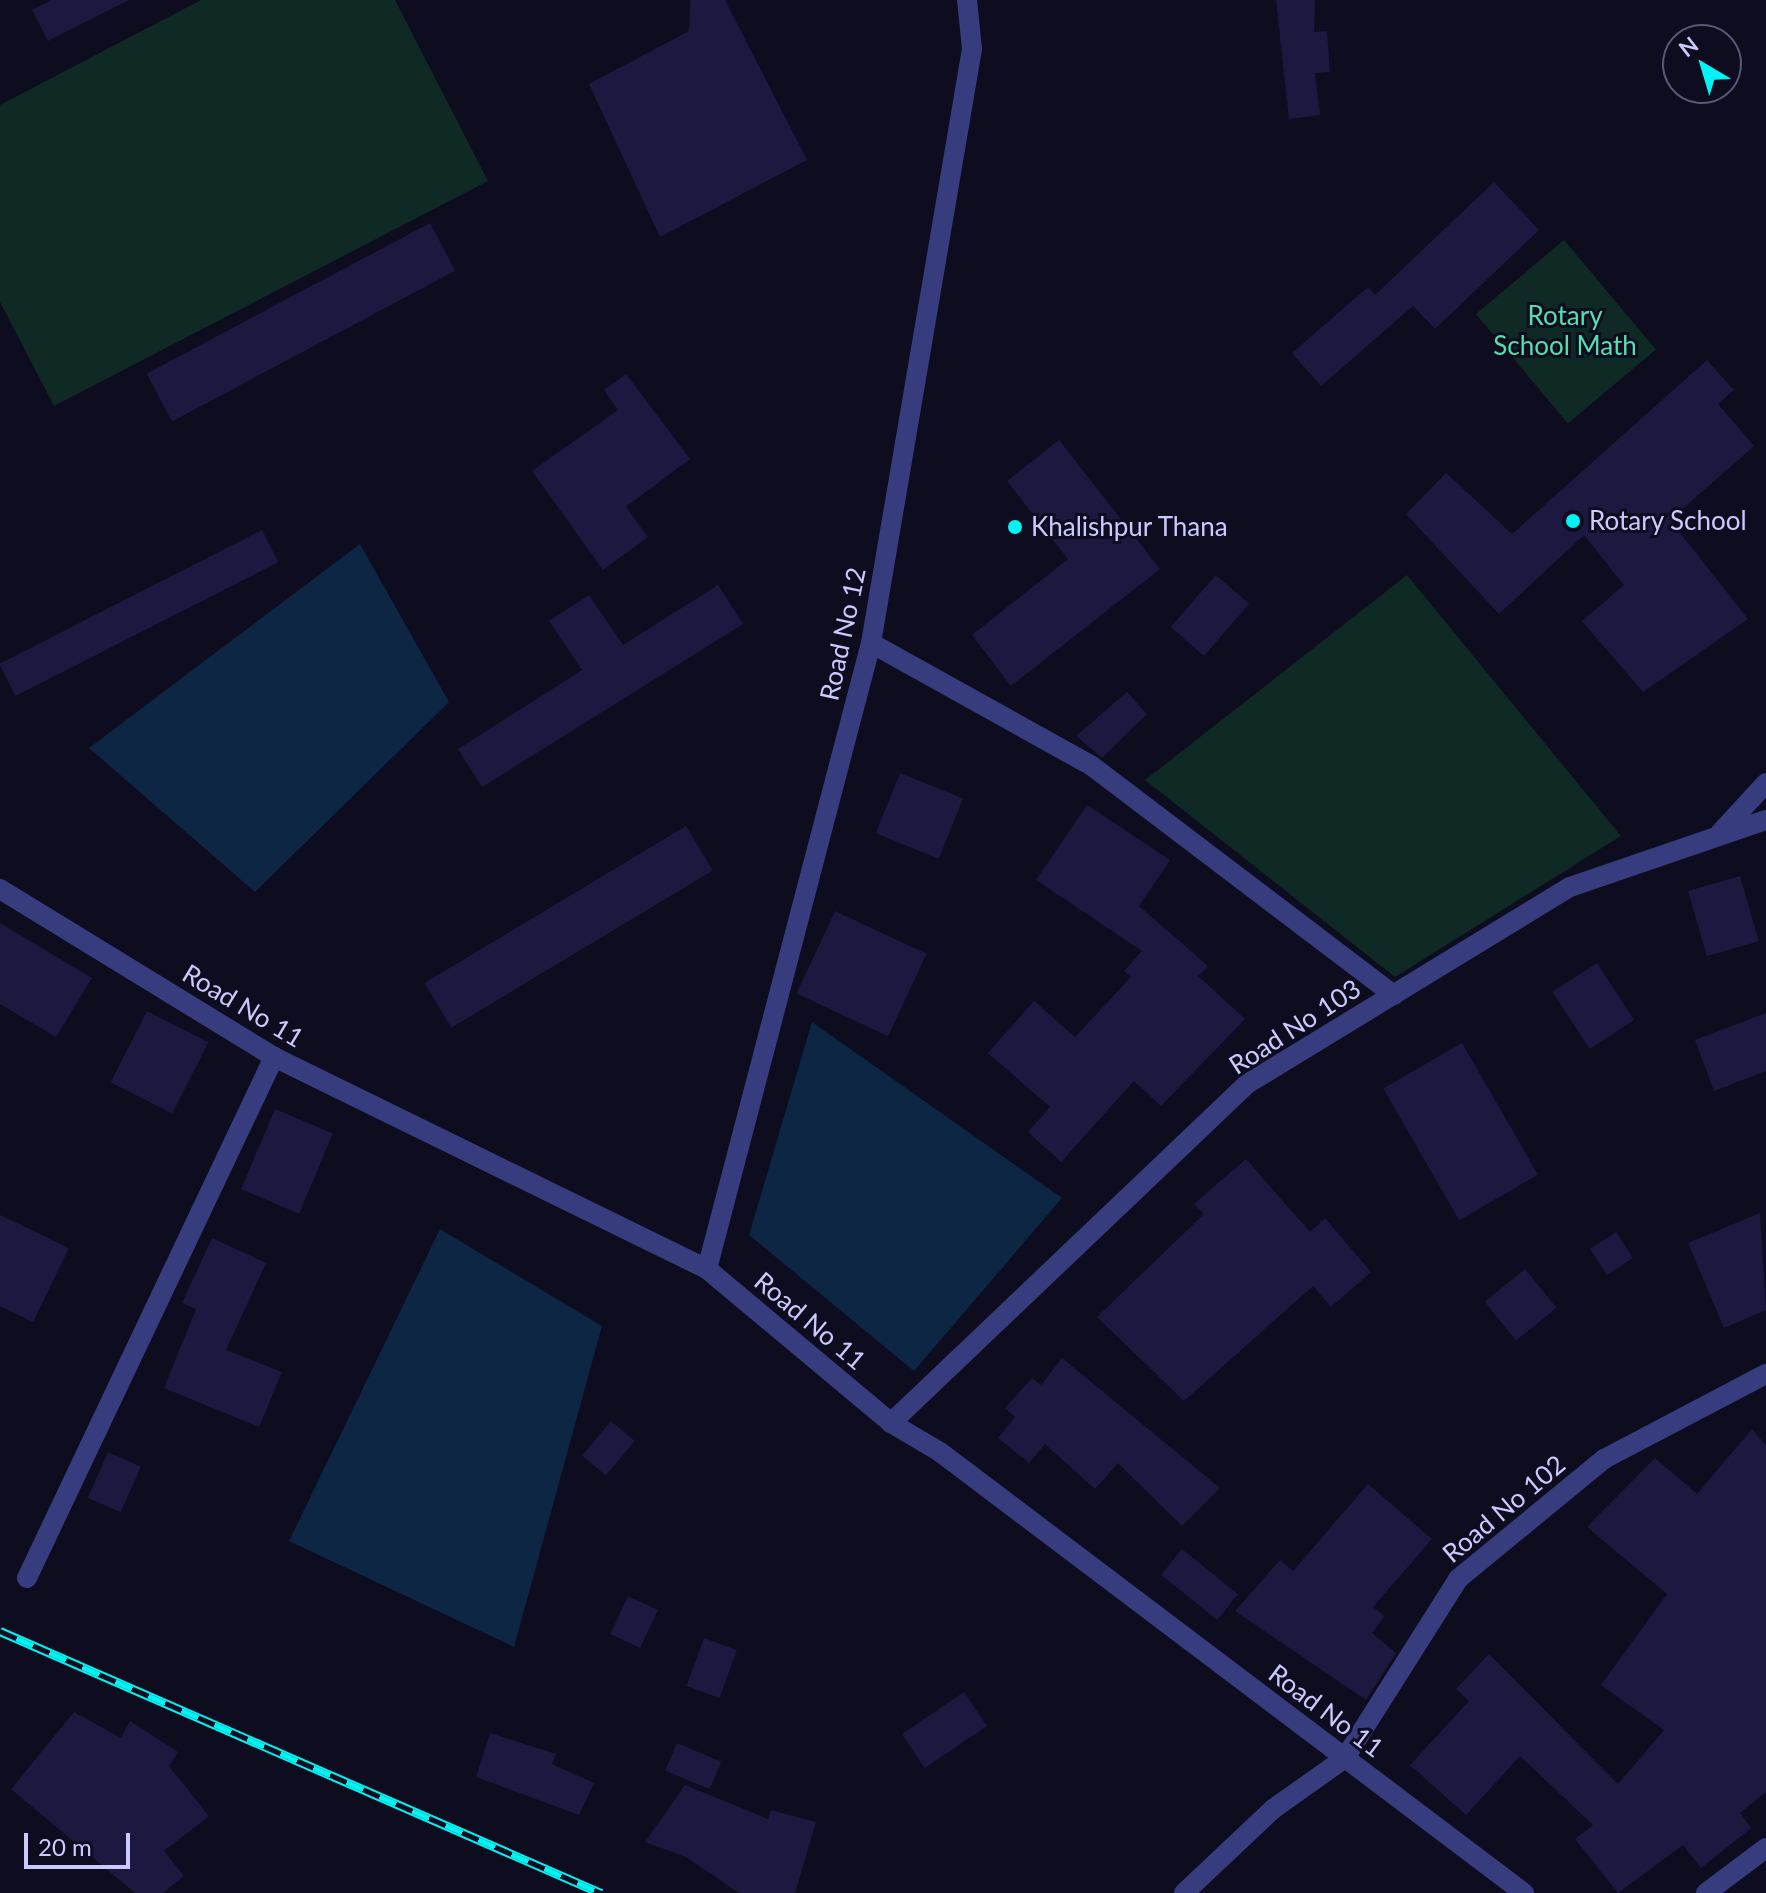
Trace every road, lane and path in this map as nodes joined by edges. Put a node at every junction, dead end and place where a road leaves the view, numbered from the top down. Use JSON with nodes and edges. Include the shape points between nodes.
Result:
{"nodes":[{"id":1,"x":967,"y":0,"type":"edge"},
{"id":2,"x":871,"y":643,"type":"junction"},
{"id":3,"x":1766,"y":783,"type":"edge"},
{"id":4,"x":1766,"y":820,"type":"edge"},
{"id":5,"x":1720,"y":833,"type":"junction"},
{"id":6,"x":0,"y":889,"type":"edge"},
{"id":7,"x":1394,"y":995,"type":"junction"},
{"id":8,"x":274,"y":1057,"type":"junction"},
{"id":9,"x":707,"y":1269,"type":"junction"},
{"id":10,"x":1766,"y":1374,"type":"edge"},
{"id":11,"x":891,"y":1423,"type":"junction"},
{"id":12,"x":27,"y":1578,"type":"dead end"},
{"id":13,"x":1345,"y":1758,"type":"junction"},
{"id":14,"x":1766,"y":1848,"type":"edge"},
{"id":15,"x":1184,"y":1893,"type":"edge"},
{"id":16,"x":1524,"y":1893,"type":"edge"},
{"id":17,"x":1706,"y":1893,"type":"edge"}],
"edges":[{"from":1,"to":2,"type":"street","name":"Road No 12","via":[[972,49]]},
{"from":2,"to":7,"type":"street","via":[[1092,766]]},
{"from":2,"to":9,"type":"street","name":"Road No 12"},
{"from":3,"to":5,"type":"street"},
{"from":4,"to":5,"type":"street","name":"Road No 103"},
{"from":5,"to":7,"type":"street","name":"Road No 103","via":[[1570,887]]},
{"from":6,"to":8,"type":"street","name":"Road No 11"},
{"from":7,"to":11,"type":"street","name":"Road No 103","via":[[1247,1084]]},
{"from":8,"to":9,"type":"street","name":"Road No 11"},
{"from":8,"to":12,"type":"street"},
{"from":9,"to":11,"type":"street","name":"Road No 11"},
{"from":10,"to":13,"type":"street","name":"Road No 102","via":[[1604,1459],[1458,1579]]},
{"from":11,"to":13,"type":"street","name":"Road No 11","via":[[940,1452]]},
{"from":13,"to":15,"type":"street","via":[[1273,1809]]},
{"from":13,"to":16,"type":"street","name":"Road No 11"},
{"from":14,"to":17,"type":"street"}]}
